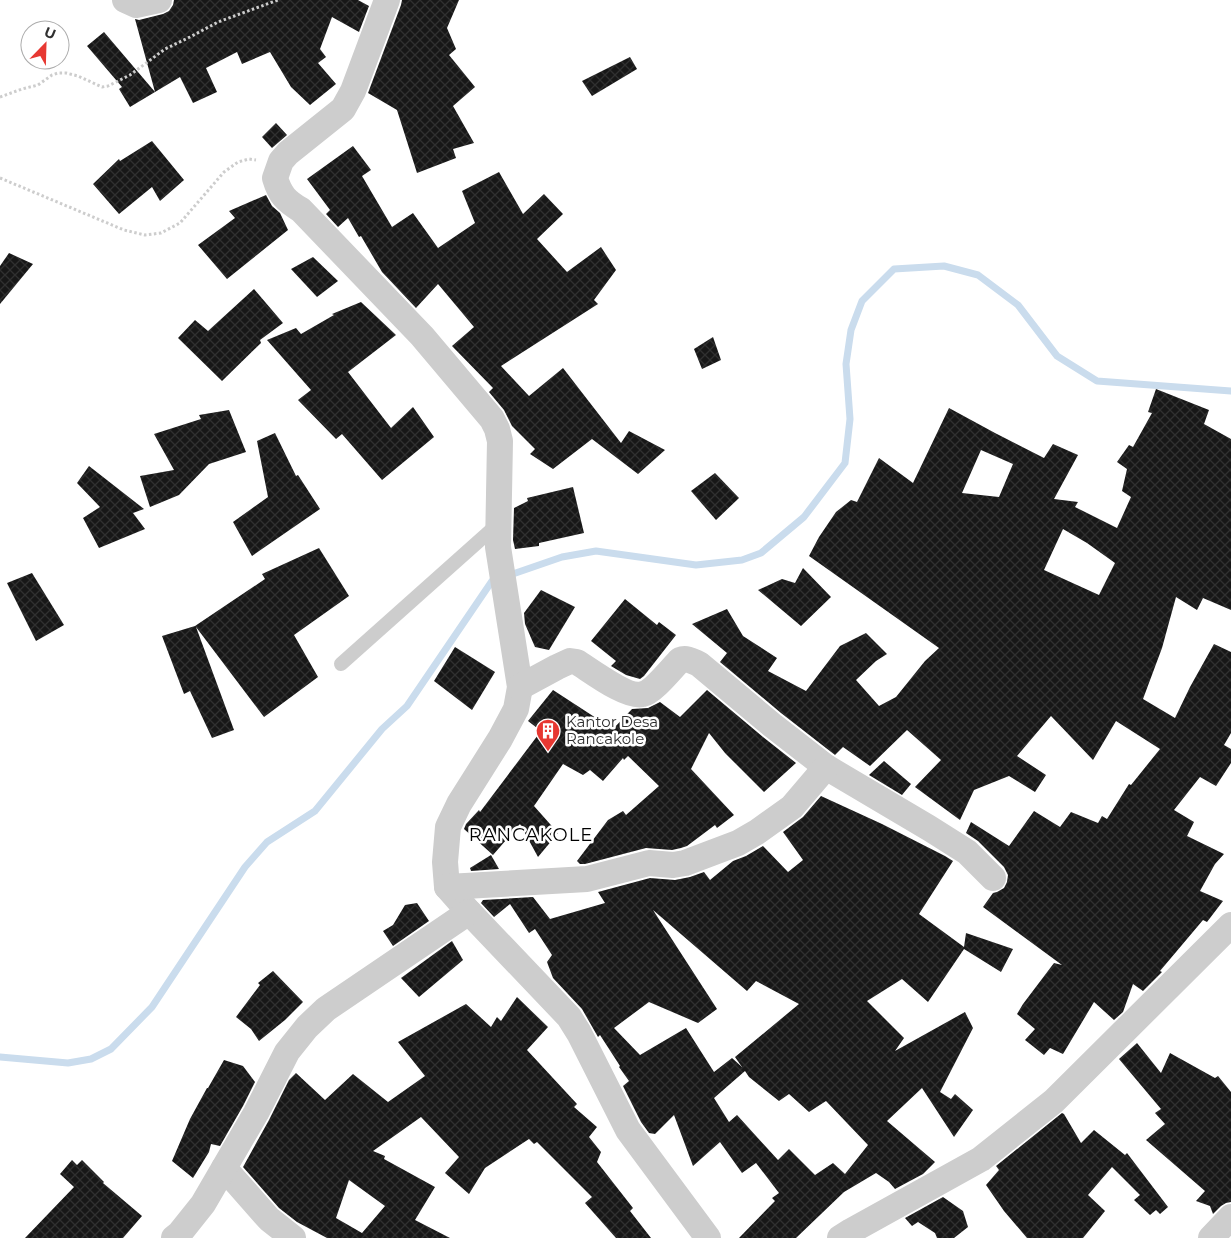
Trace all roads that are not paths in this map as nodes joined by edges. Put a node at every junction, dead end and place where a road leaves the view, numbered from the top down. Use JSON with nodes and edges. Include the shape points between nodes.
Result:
{"nodes":[{"id":1,"x":125,"y":0,"type":"edge"},
{"id":2,"x":159,"y":0,"type":"edge"},
{"id":3,"x":387,"y":0,"type":"edge"},
{"id":4,"x":498,"y":535,"type":"junction"},
{"id":5,"x":341,"y":664,"type":"dead end"},
{"id":6,"x":520,"y":687,"type":"junction"},
{"id":7,"x":826,"y":767,"type":"junction"},
{"id":8,"x":992,"y":878,"type":"dead end"},
{"id":9,"x":447,"y":887,"type":"junction"},
{"id":10,"x":469,"y":912,"type":"junction"},
{"id":11,"x":1231,"y":925,"type":"edge"},
{"id":12,"x":224,"y":1168,"type":"junction"},
{"id":13,"x":1231,"y":1217,"type":"edge"},
{"id":14,"x":174,"y":1238,"type":"edge"},
{"id":15,"x":293,"y":1238,"type":"edge"},
{"id":16,"x":708,"y":1238,"type":"edge"},
{"id":17,"x":840,"y":1238,"type":"edge"},
{"id":18,"x":1211,"y":1238,"type":"edge"}],
"edges":[{"from":1,"to":2,"type":"street","via":[[136,5]]},
{"from":3,"to":4,"type":"street","via":[[353,92],[343,109],[288,153],[281,161],[275,178],[289,203],[301,210],[422,336],[492,419],[500,441]]},
{"from":4,"to":5,"type":"lane"},
{"from":4,"to":6,"type":"street"},
{"from":6,"to":7,"type":"street","via":[[570,661],[577,662],[619,689],[642,695],[684,658],[700,664]]},
{"from":6,"to":9,"type":"street","via":[[516,709],[448,827]]},
{"from":7,"to":8,"type":"street","via":[[967,852]]},
{"from":7,"to":9,"type":"street","via":[[792,807],[757,832],[738,843],[685,863],[648,863],[587,879]]},
{"from":9,"to":10,"type":"street"},
{"from":10,"to":12,"type":"street","via":[[326,1009],[307,1027],[287,1052]]},
{"from":10,"to":16,"type":"street","via":[[569,1017],[628,1130]]},
{"from":11,"to":17,"type":"street","via":[[1054,1101],[981,1159]]},
{"from":12,"to":14,"type":"street","via":[[204,1204]]},
{"from":12,"to":15,"type":"street","via":[[269,1219]]},
{"from":13,"to":18,"type":"street"}]}
